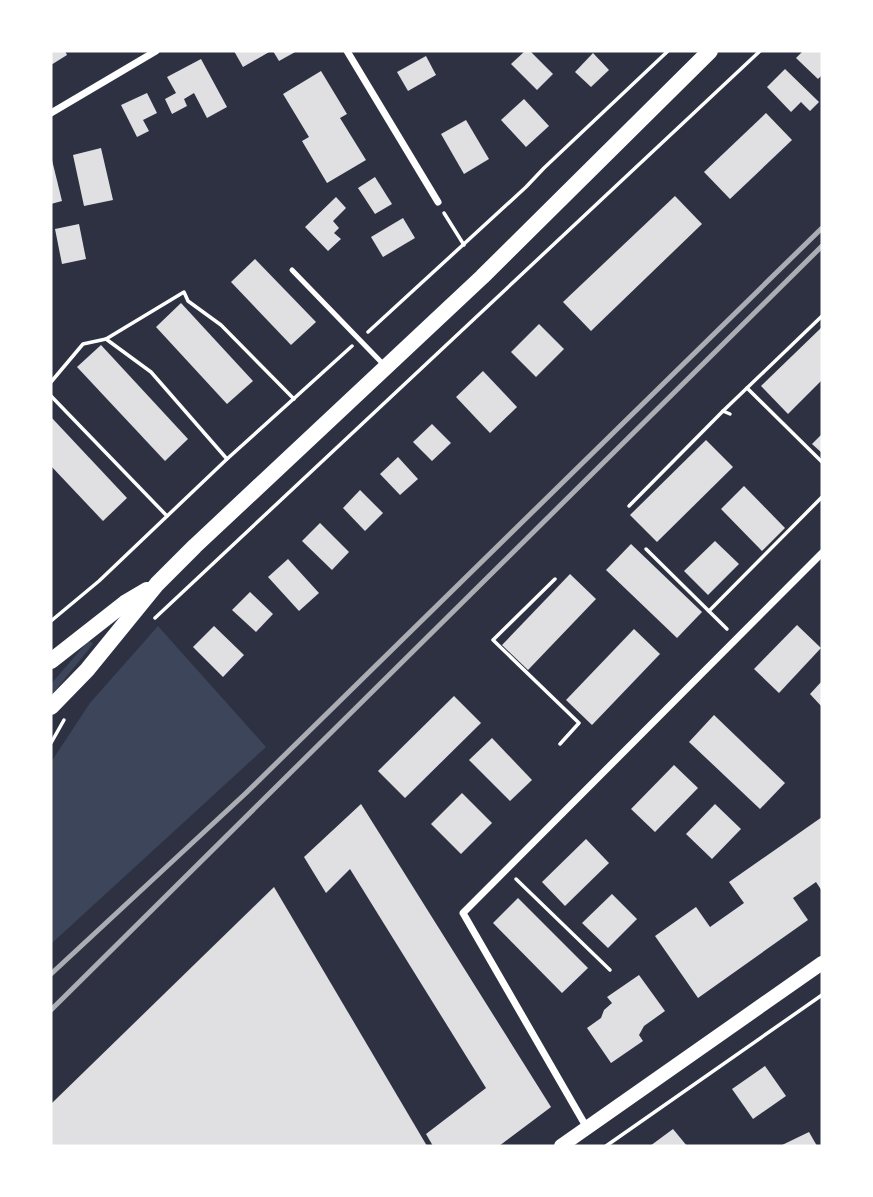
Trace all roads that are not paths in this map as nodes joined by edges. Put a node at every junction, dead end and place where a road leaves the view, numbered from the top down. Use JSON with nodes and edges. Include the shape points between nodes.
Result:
{"nodes":[{"id":1,"x":156,"y":51,"type":"edge"},
{"id":2,"x":347,"y":51,"type":"edge"},
{"id":3,"x":710,"y":51,"type":"edge"},
{"id":4,"x":51,"y":113,"type":"edge"},
{"id":5,"x":438,"y":202,"type":"road end"},
{"id":6,"x":292,"y":270,"type":"dead end"},
{"id":7,"x":386,"y":367,"type":"junction"},
{"id":8,"x":822,"y":553,"type":"edge"},
{"id":9,"x":157,"y":584,"type":"junction"},
{"id":10,"x":51,"y":661,"type":"edge"},
{"id":11,"x":51,"y":706,"type":"edge"},
{"id":12,"x":822,"y":963,"type":"edge"},
{"id":13,"x":587,"y":1128,"type":"junction"},
{"id":14,"x":561,"y":1146,"type":"edge"}],
"edges":[{"from":1,"to":4,"type":"street"},
{"from":2,"to":5,"type":"street"},
{"from":3,"to":7,"type":"main road"},
{"from":6,"to":7,"type":"lane"},
{"from":7,"to":9,"type":"main road"},
{"from":8,"to":13,"type":"street","via":[[463,913]]},
{"from":9,"to":10,"type":"main road"},
{"from":9,"to":11,"type":"main road","via":[[87,670]]},
{"from":12,"to":13,"type":"main road"},
{"from":13,"to":14,"type":"main road"}]}
